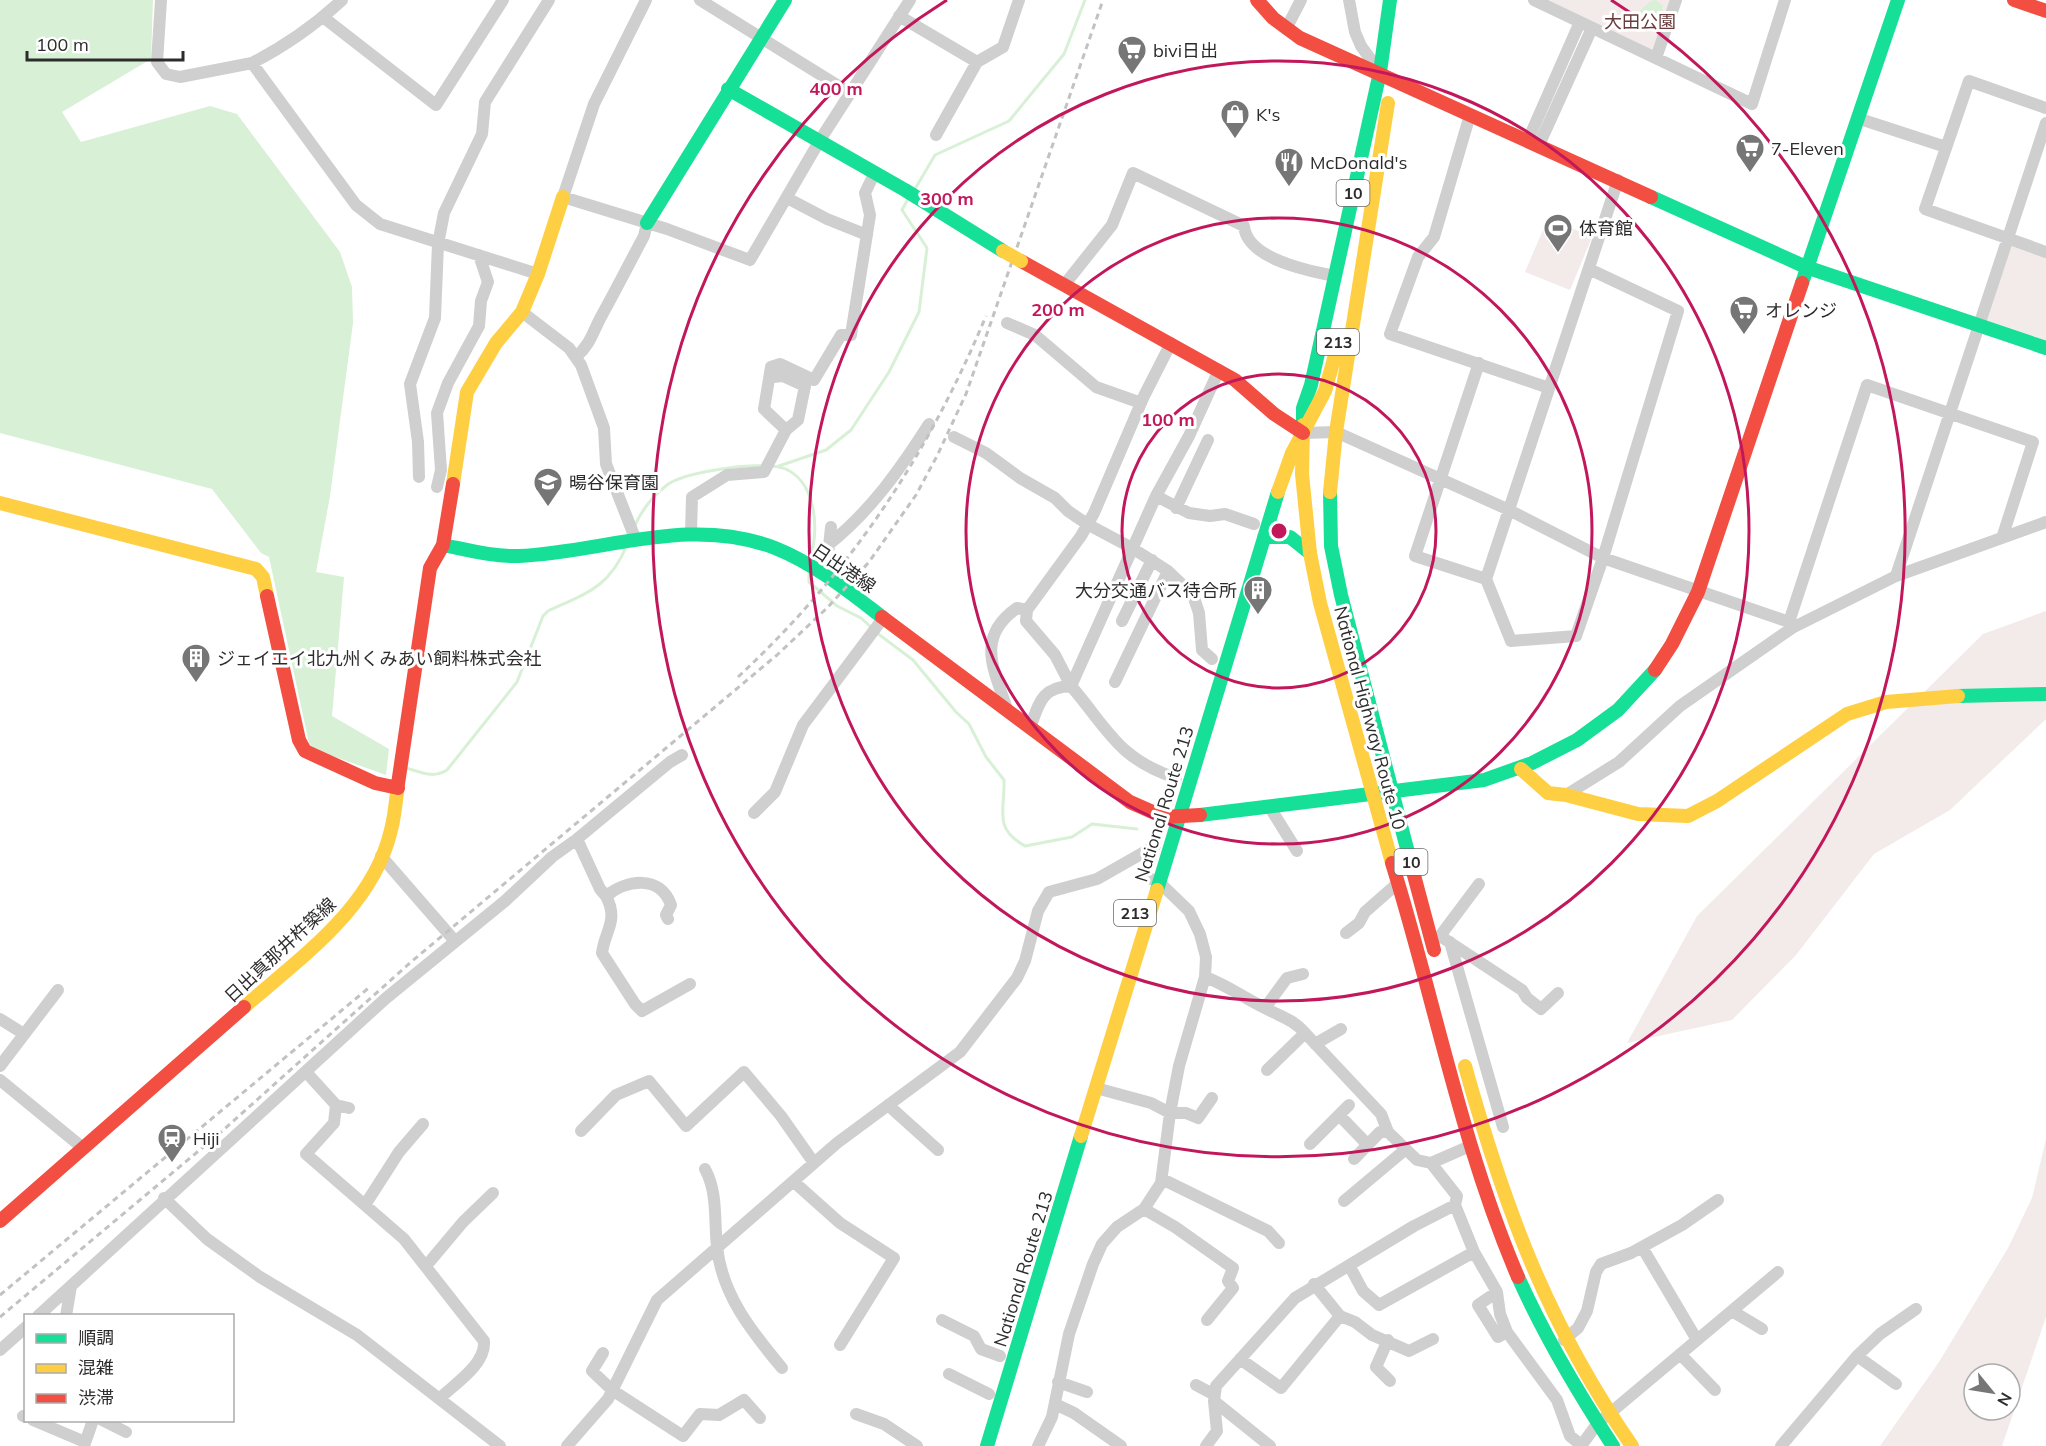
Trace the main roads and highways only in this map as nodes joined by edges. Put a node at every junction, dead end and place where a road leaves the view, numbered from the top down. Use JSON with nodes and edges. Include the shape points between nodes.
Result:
{"nodes":[{"id":1,"x":785,"y":0,"type":"edge"},
{"id":2,"x":1257,"y":0,"type":"edge"},
{"id":3,"x":1390,"y":0,"type":"edge"},
{"id":4,"x":1404,"y":0,"type":"edge"},
{"id":5,"x":1898,"y":0,"type":"edge"},
{"id":6,"x":2014,"y":0,"type":"edge"},
{"id":7,"x":2046,"y":11,"type":"edge"},
{"id":8,"x":1386,"y":75,"type":"junction"},
{"id":9,"x":728,"y":89,"type":"junction"},
{"id":10,"x":563,"y":197,"type":"road end"},
{"id":11,"x":647,"y":224,"type":"road end"},
{"id":12,"x":1364,"y":246,"type":"junction"},
{"id":13,"x":1806,"y":267,"type":"junction"},
{"id":14,"x":2046,"y":348,"type":"edge"},
{"id":15,"x":1311,"y":385,"type":"junction"},
{"id":16,"x":1289,"y":424,"type":"junction"},
{"id":17,"x":1303,"y":433,"type":"junction"},
{"id":18,"x":0,"y":503,"type":"edge"},
{"id":19,"x":1264,"y":537,"type":"junction"},
{"id":20,"x":444,"y":545,"type":"junction"},
{"id":21,"x":1311,"y":553,"type":"junction"},
{"id":22,"x":2046,"y":694,"type":"edge"},
{"id":23,"x":1521,"y":769,"type":"junction"},
{"id":24,"x":398,"y":788,"type":"junction"},
{"id":25,"x":1392,"y":790,"type":"junction"},
{"id":26,"x":1374,"y":792,"type":"junction"},
{"id":27,"x":1164,"y":817,"type":"junction"},
{"id":28,"x":1179,"y":818,"type":"junction"},
{"id":29,"x":1152,"y":880,"type":"junction"},
{"id":30,"x":1437,"y":962,"type":"dead end"},
{"id":31,"x":1459,"y":1047,"type":"dead end"},
{"id":32,"x":0,"y":1221,"type":"edge"},
{"id":33,"x":973,"y":1446,"type":"edge"},
{"id":34,"x":987,"y":1446,"type":"edge"},
{"id":35,"x":1613,"y":1446,"type":"edge"},
{"id":36,"x":1632,"y":1446,"type":"edge"}],
"edges":[{"from":1,"to":9,"type":"main road"},
{"from":2,"to":8,"type":"main road","via":[[1300,38]]},
{"from":3,"to":8,"type":"main road","name":"National Highway Route 10","number":"10"},
{"from":4,"to":8,"type":"main road","name":"National Highway Route 10","number":"10"},
{"from":5,"to":13,"type":"main road","name":"日出港線"},
{"from":6,"to":7,"type":"main road"},
{"from":8,"to":12,"type":"main road","name":"National Highway Route 10","number":"10"},
{"from":8,"to":13,"type":"main road"},
{"from":8,"to":15,"type":"main road","name":"National Highway Route 10","number":"10"},
{"from":9,"to":11,"type":"main road"},
{"from":9,"to":16,"type":"main road","bridge":true,"via":[[875,172],[1003,251],[1219,370]]},
{"from":10,"to":20,"type":"main road","via":[[522,312],[496,343],[467,392]]},
{"from":12,"to":17,"type":"main road","name":"National Route 213","number":"213","via":[[1330,375]]},
{"from":12,"to":25,"type":"main road","name":"National Highway Route 10","number":"10","via":[[1336,432],[1329,503],[1331,546]]},
{"from":13,"to":14,"type":"main road"},
{"from":13,"to":23,"type":"main road","name":"日出港線","via":[[1698,592],[1676,636],[1654,671],[1625,704],[1579,739]]},
{"from":15,"to":16,"type":"main road","name":"National Route 213","number":"213"},
{"from":15,"to":17,"type":"main road","name":"National Highway Route 10","number":"10","via":[[1303,408]]},
{"from":16,"to":17,"type":"main road"},
{"from":16,"to":27,"type":"main road","name":"National Route 213","number":"213","via":[[1254,524]]},
{"from":17,"to":19,"type":"main road","name":"National Route 213","number":"213","via":[[1283,476]]},
{"from":17,"to":21,"type":"main road","name":"National Highway Route 10","number":"10","via":[[1302,474]]},
{"from":18,"to":24,"type":"main road","via":[[256,569],[263,577],[299,740],[305,751],[375,783]]},
{"from":19,"to":21,"type":"main road","via":[[1294,537]]},
{"from":19,"to":28,"type":"main road","name":"National Route 213","number":"213"},
{"from":20,"to":24,"type":"main road","name":"日出真那井杵築線","via":[[430,568]]},
{"from":20,"to":27,"type":"main road","name":"日出港線","via":[[514,556],[691,532],[735,536],[770,546],[826,575],[1130,802]]},
{"from":21,"to":26,"type":"main road","name":"National Highway Route 10","number":"10","via":[[1320,603]]},
{"from":22,"to":23,"type":"main road","via":[[2018,691],[1893,699],[1866,706],[1847,714],[1717,801],[1688,816],[1638,814],[1548,793]]},
{"from":23,"to":25,"type":"main road","name":"日出港線","via":[[1484,780]]},
{"from":24,"to":32,"type":"main road","name":"日出真那井杵築線","via":[[391,831],[372,879],[339,922]]},
{"from":25,"to":26,"type":"main road","name":"日出港線"},
{"from":25,"to":30,"type":"main road","name":"National Highway Route 10","number":"10","via":[[1441,940]]},
{"from":26,"to":28,"type":"main road","name":"日出港線"},
{"from":26,"to":35,"type":"main road","name":"National Highway Route 10","number":"10","via":[[1381,830],[1416,940],[1470,1146],[1501,1237],[1521,1287],[1566,1375]]},
{"from":27,"to":28,"type":"main road","name":"日出港線"},
{"from":27,"to":29,"type":"main road","name":"National Route 213","number":"213","via":[[1155,846]]},
{"from":28,"to":29,"type":"main road","name":"National Route 213","number":"213"},
{"from":29,"to":33,"type":"main road","name":"National Route 213","number":"213"},
{"from":29,"to":34,"type":"main road","name":"National Route 213","number":"213","via":[[1096,1088]]},
{"from":31,"to":36,"type":"main road","via":[[1516,1235],[1564,1340]]}]}
